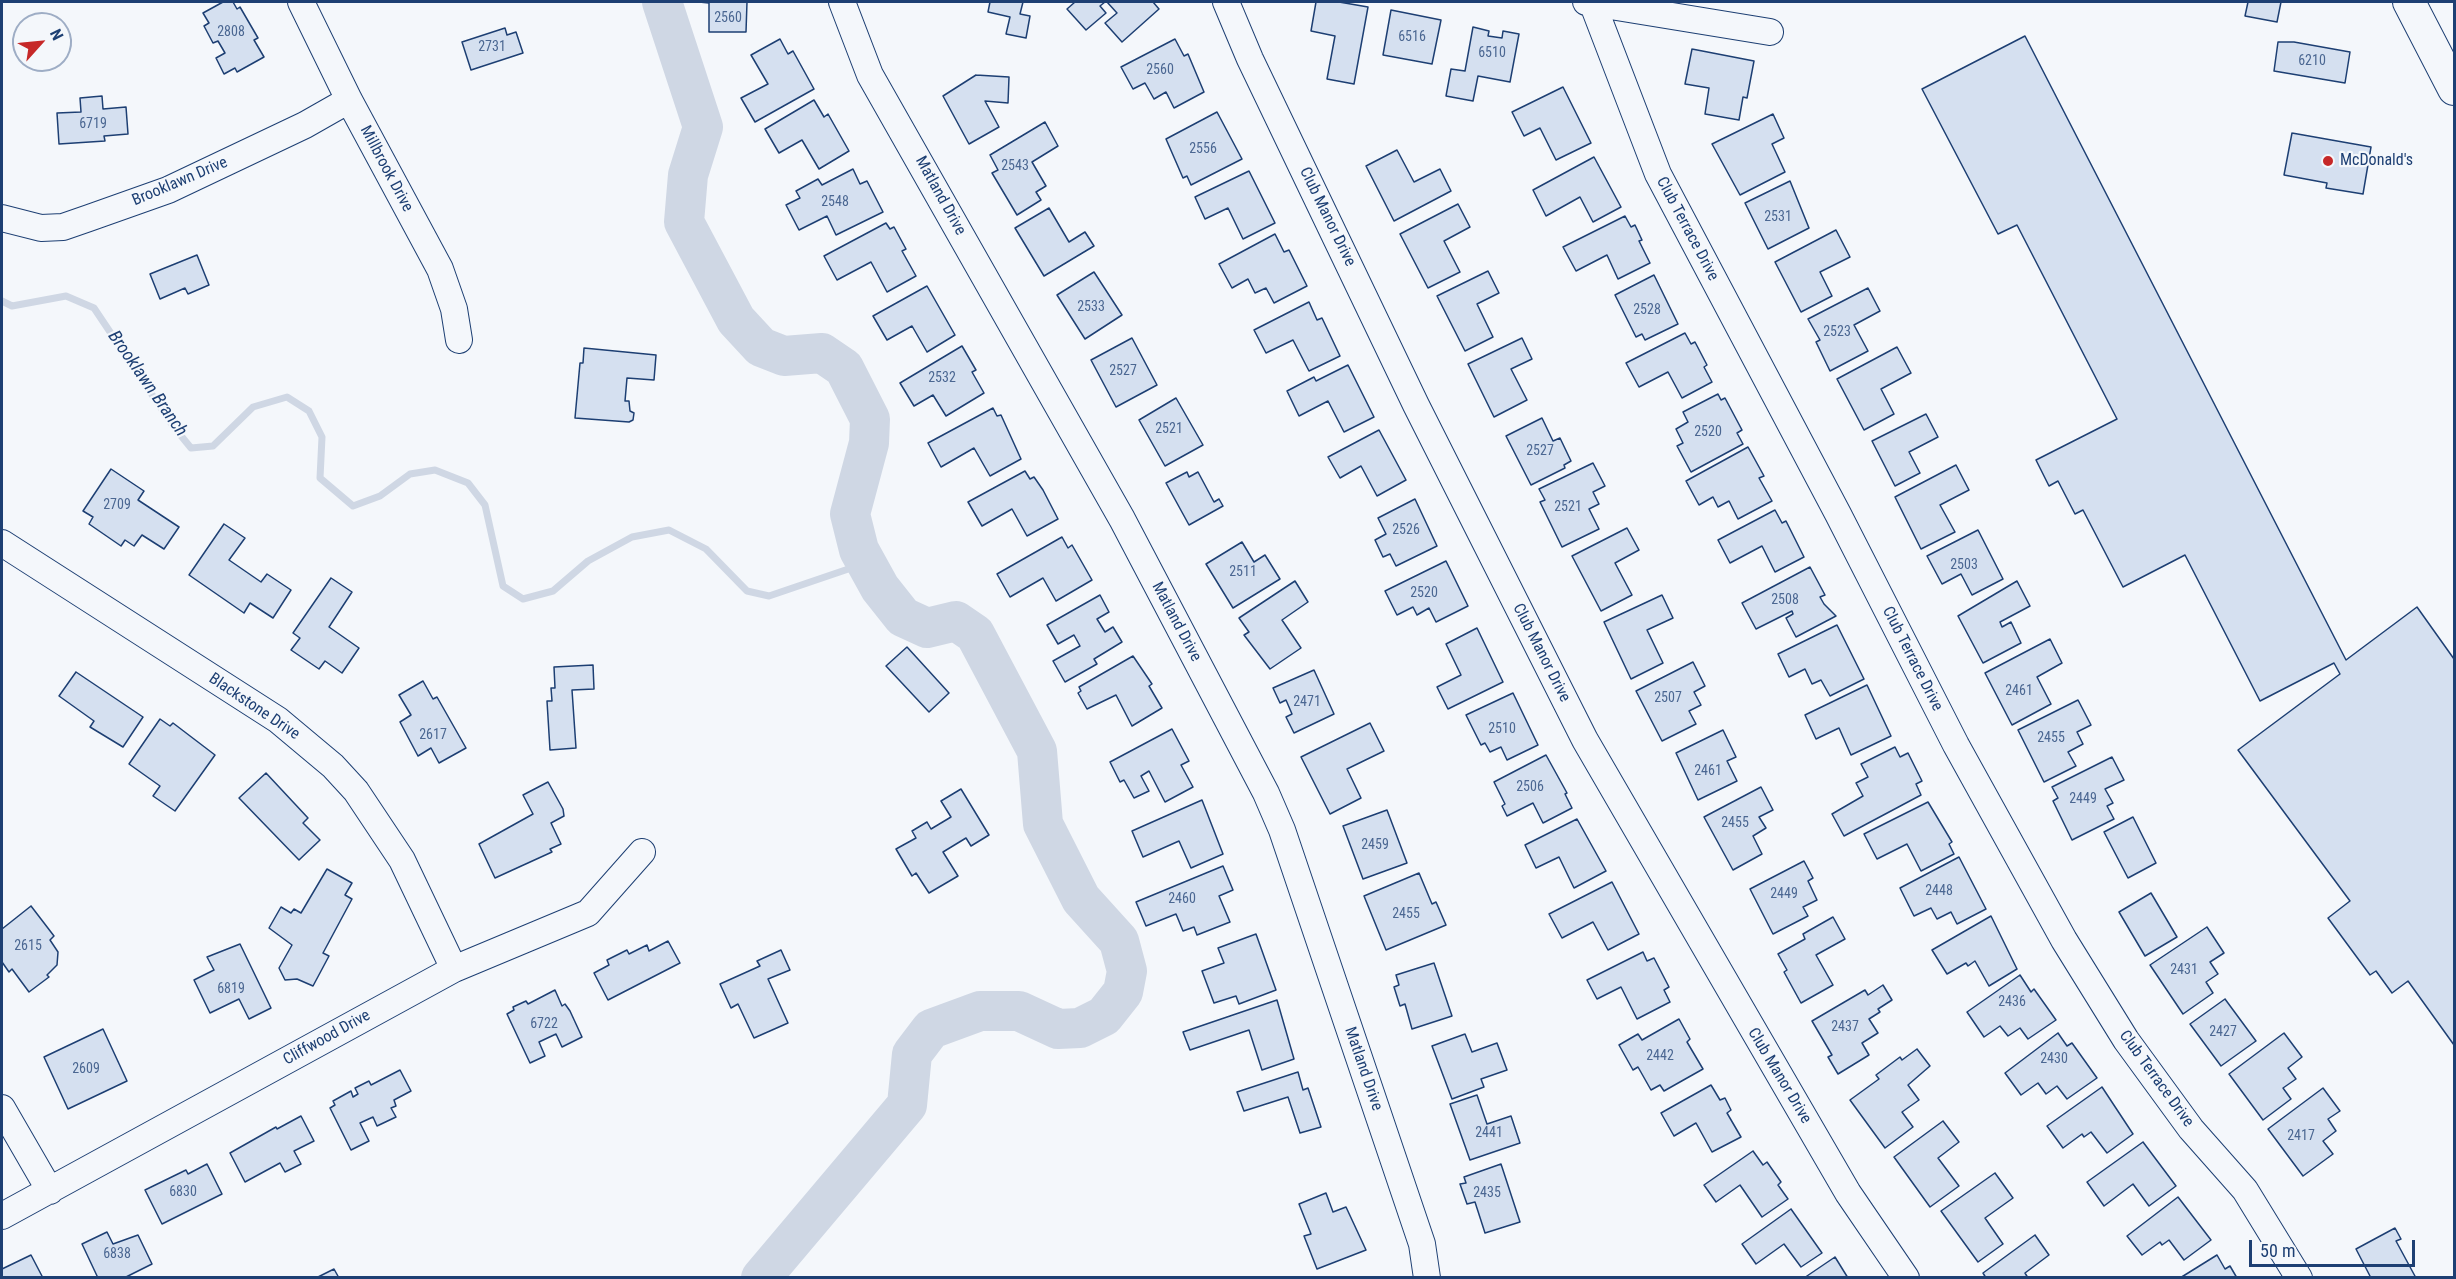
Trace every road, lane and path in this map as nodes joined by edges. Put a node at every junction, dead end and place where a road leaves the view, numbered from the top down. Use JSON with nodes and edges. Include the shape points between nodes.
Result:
{"nodes":[{"id":1,"x":301,"y":2,"type":"edge"},
{"id":2,"x":842,"y":2,"type":"edge"},
{"id":3,"x":1226,"y":2,"type":"edge"},
{"id":4,"x":1589,"y":2,"type":"edge"},
{"id":5,"x":2409,"y":2,"type":"edge"},
{"id":6,"x":1770,"y":32,"type":"dead end"},
{"id":7,"x":2454,"y":89,"type":"edge"},
{"id":8,"x":349,"y":100,"type":"junction"},
{"id":9,"x":2,"y":218,"type":"edge"},
{"id":10,"x":459,"y":340,"type":"dead end"},
{"id":11,"x":2,"y":543,"type":"edge"},
{"id":12,"x":642,"y":852,"type":"dead end"},
{"id":13,"x":454,"y":969,"type":"junction"},
{"id":14,"x":2,"y":1108,"type":"edge"},
{"id":15,"x":50,"y":1191,"type":"junction"},
{"id":16,"x":2,"y":1216,"type":"edge"},
{"id":17,"x":1427,"y":1278,"type":"edge"},
{"id":18,"x":1906,"y":1278,"type":"edge"},
{"id":19,"x":2300,"y":1278,"type":"edge"}],
"edges":[{"from":1,"to":8,"type":"street","name":"Millbrook Drive"},
{"from":2,"to":17,"type":"street","name":"Matland Drive","via":[[870,75],[1122,519],[1266,793],[1422,1244]]},
{"from":3,"to":18,"type":"street","name":"Club Manor Drive","via":[[1416,405],[1585,740],[1836,1173]]},
{"from":4,"to":6,"type":"street"},
{"from":4,"to":19,"type":"street","name":"Club Terrace Drive","via":[[1658,174],[1978,786],[2064,940],[2126,1040],[2191,1129],[2245,1190]]},
{"from":5,"to":7,"type":"main road"},
{"from":8,"to":9,"type":"street","name":"Brooklawn Drive","via":[[305,125],[168,189],[89,219],[63,227],[41,228]]},
{"from":8,"to":10,"type":"street","name":"Millbrook Drive","via":[[440,269],[454,309]]},
{"from":11,"to":13,"type":"street","name":"Blackstone Drive","via":[[278,720],[333,766],[356,790],[402,860]]},
{"from":12,"to":13,"type":"street","name":"Cliffwood Drive","via":[[588,913]]},
{"from":13,"to":15,"type":"street","name":"Cliffwood Drive"},
{"from":14,"to":15,"type":"street"},
{"from":15,"to":16,"type":"street","name":"Cliffwood Drive"}]}
